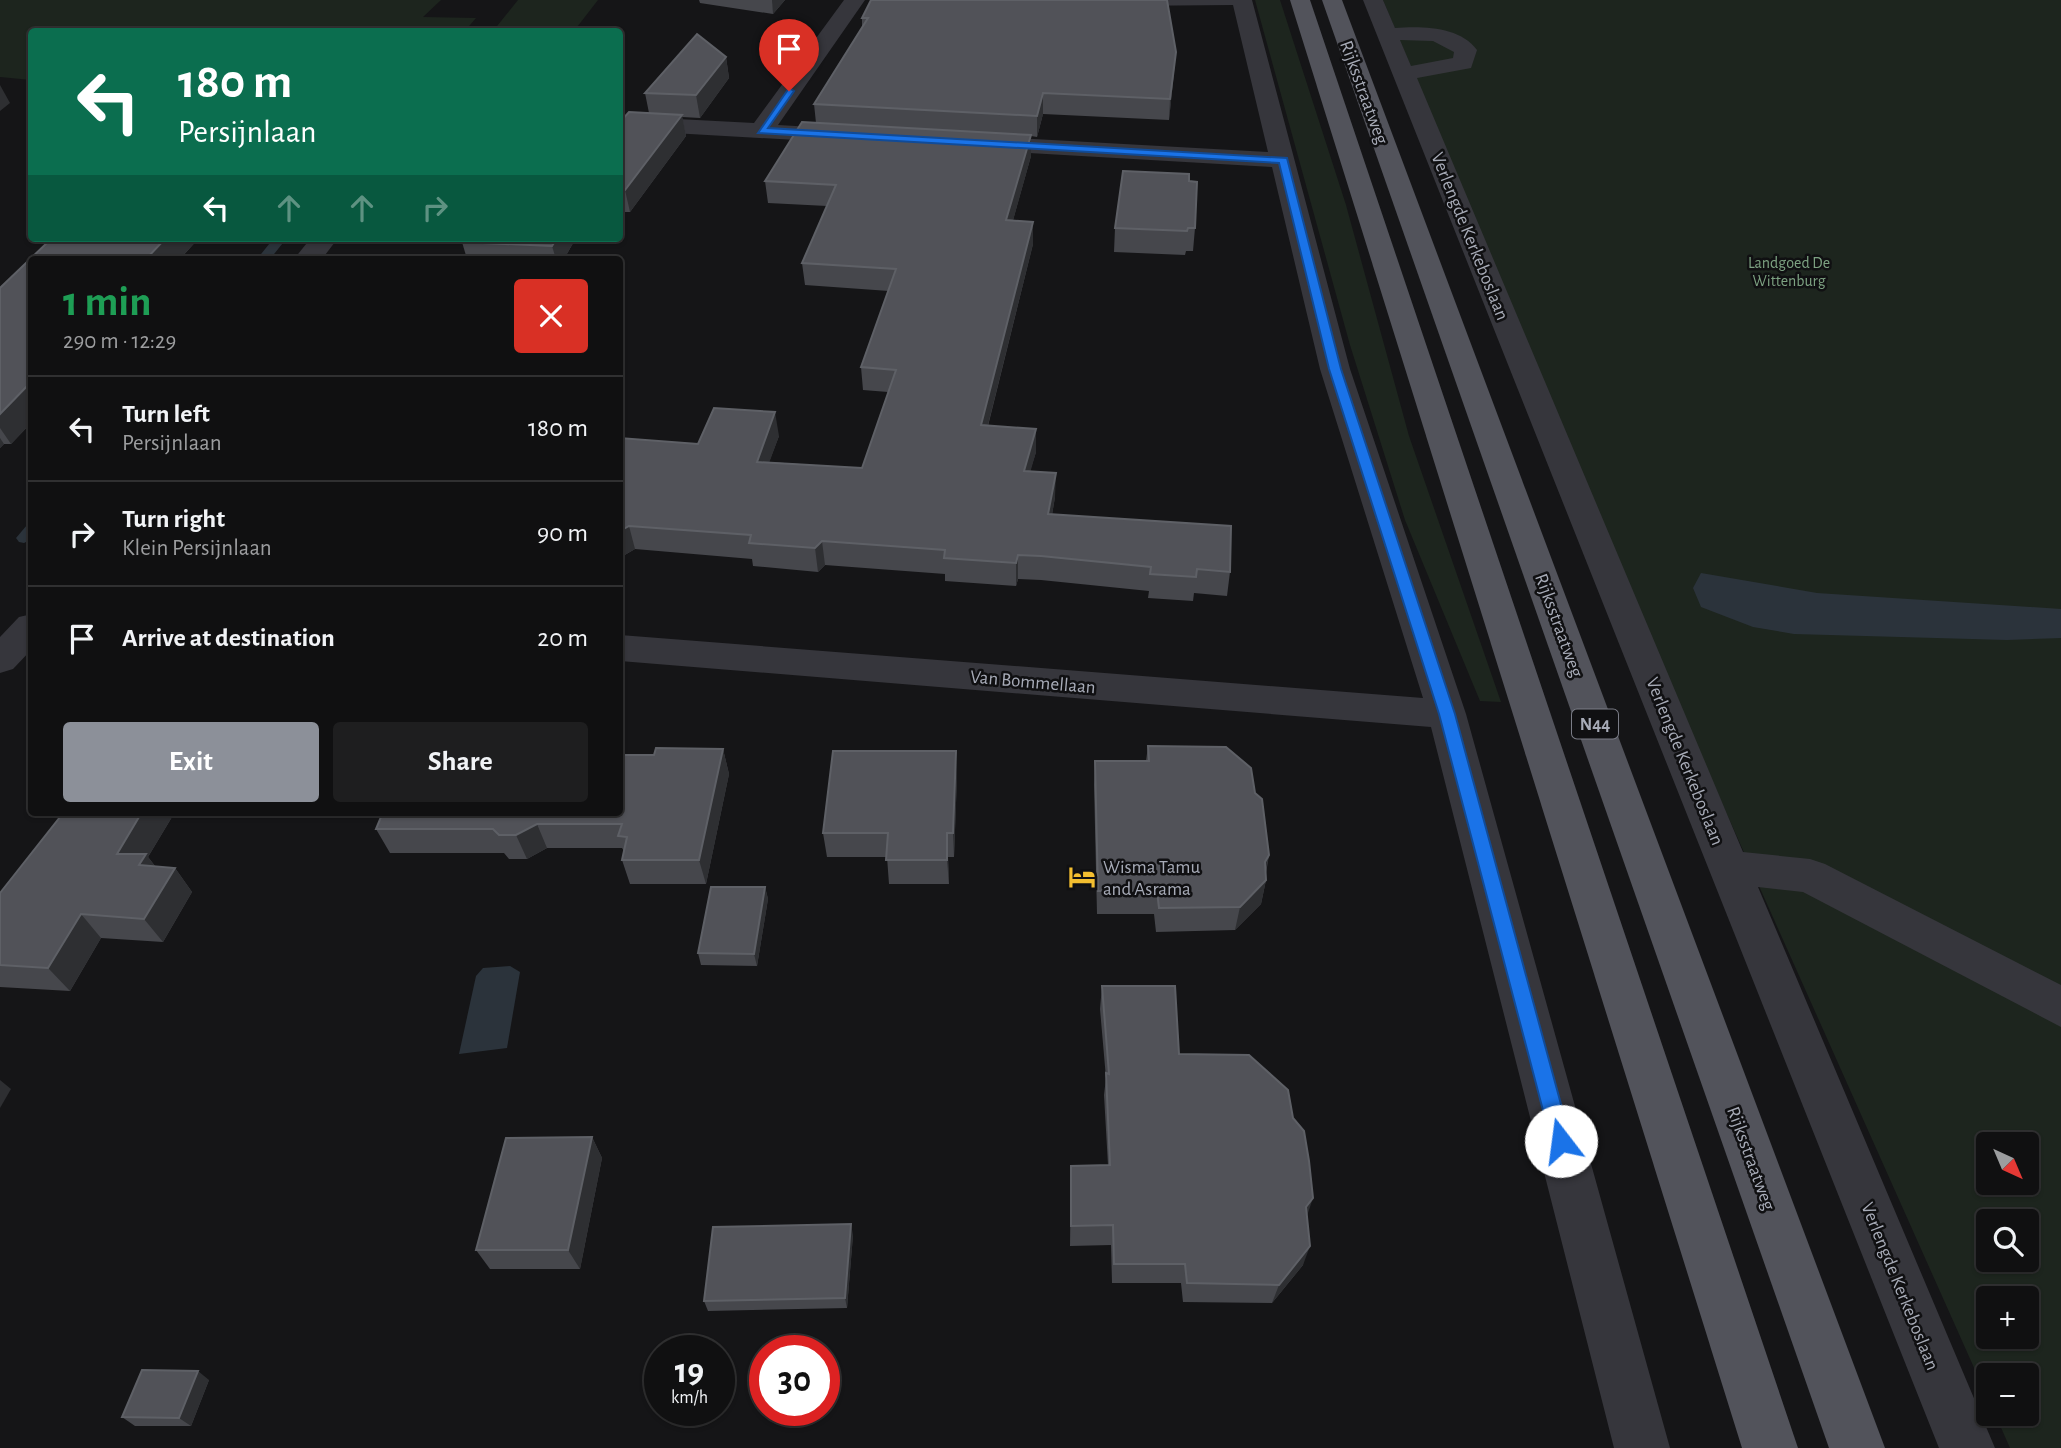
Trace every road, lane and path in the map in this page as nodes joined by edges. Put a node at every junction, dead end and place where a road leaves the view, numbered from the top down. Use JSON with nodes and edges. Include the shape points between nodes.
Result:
{"nodes":[{"id":1,"x":855,"y":0,"type":"edge"},
{"id":2,"x":1119,"y":0,"type":"edge"},
{"id":3,"x":1227,"y":0,"type":"edge"},
{"id":4,"x":1241,"y":0,"type":"edge"},
{"id":5,"x":1300,"y":0,"type":"edge"},
{"id":6,"x":1332,"y":0,"type":"edge"},
{"id":7,"x":1373,"y":0,"type":"edge"},
{"id":8,"x":1387,"y":35,"type":"junction"},
{"id":9,"x":1404,"y":74,"type":"junction"},
{"id":10,"x":623,"y":123,"type":"edge"},
{"id":11,"x":761,"y":131,"type":"junction"},
{"id":12,"x":875,"y":137,"type":"edge"},
{"id":13,"x":957,"y":142,"type":"edge"},
{"id":14,"x":1284,"y":160,"type":"junction"},
{"id":15,"x":322,"y":242,"type":"edge"},
{"id":16,"x":310,"y":256,"type":"edge"},
{"id":17,"x":28,"y":630,"type":"edge"},
{"id":18,"x":623,"y":648,"type":"edge"},
{"id":19,"x":0,"y":660,"type":"edge"},
{"id":20,"x":1447,"y":714,"type":"junction"},
{"id":21,"x":1729,"y":867,"type":"junction"},
{"id":22,"x":2061,"y":1007,"type":"edge"},
{"id":23,"x":1642,"y":1448,"type":"edge"},
{"id":24,"x":1770,"y":1448,"type":"edge"},
{"id":25,"x":1857,"y":1448,"type":"edge"},
{"id":26,"x":1968,"y":1448,"type":"edge"}],
"edges":[{"from":1,"to":11,"type":"street"},
{"from":2,"to":3,"type":"street"},
{"from":4,"to":14,"type":"street"},
{"from":5,"to":24,"type":"main road","name":"Rijksstraatweg"},
{"from":6,"to":25,"type":"main road","name":"Rijksstraatweg","number":"N44"},
{"from":7,"to":8,"type":"street","name":"Verlengde Kerkeboslaan"},
{"from":8,"to":9,"type":"street","name":"Verlengde Kerkeboslaan"},
{"from":8,"to":9,"type":"street","via":[[1425,31],[1452,39],[1466,50],[1463,63]]},
{"from":9,"to":21,"type":"street","name":"Verlengde Kerkeboslaan"},
{"from":10,"to":11,"type":"street"},
{"from":11,"to":12,"type":"street"},
{"from":13,"to":14,"type":"street"},
{"from":14,"to":20,"type":"street","via":[[1335,369]]},
{"from":15,"to":16,"type":"street"},
{"from":17,"to":19,"type":"street"},
{"from":18,"to":20,"type":"street","name":"Van Bommellaan"},
{"from":20,"to":23,"type":"street"},
{"from":21,"to":22,"type":"street","via":[[1810,876]]},
{"from":21,"to":26,"type":"street","name":"Verlengde Kerkeboslaan"}]}
